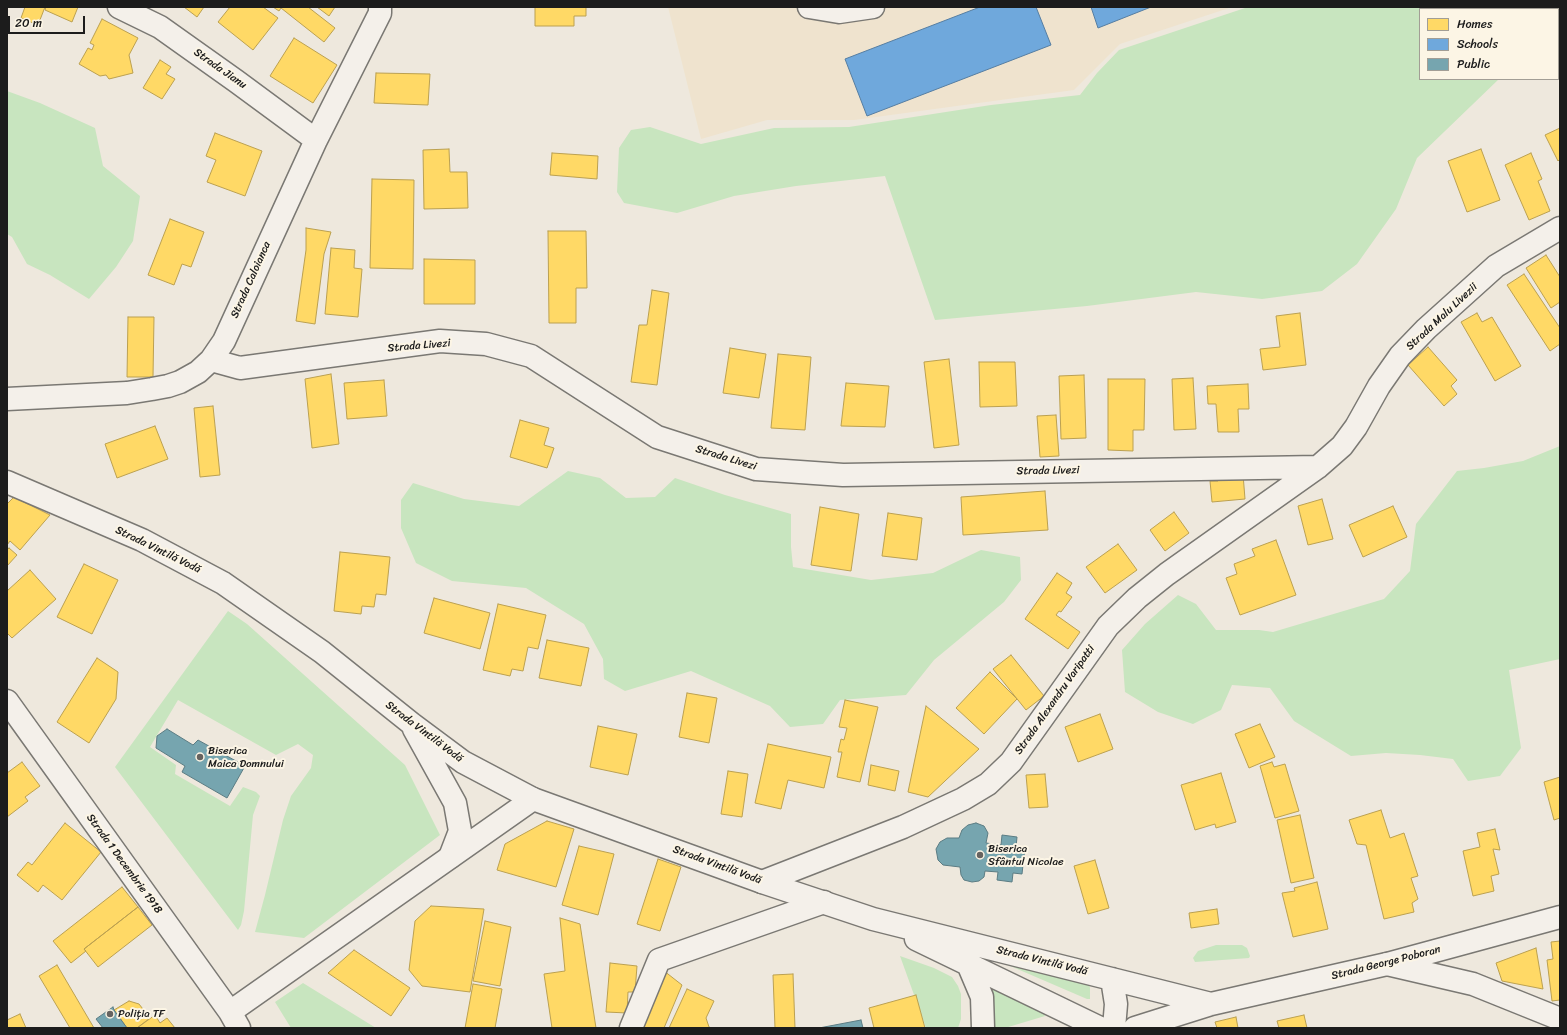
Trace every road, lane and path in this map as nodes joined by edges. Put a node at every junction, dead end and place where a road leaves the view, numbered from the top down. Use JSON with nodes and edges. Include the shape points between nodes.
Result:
{"nodes":[{"id":1,"x":119,"y":7,"type":"edge"},
{"id":2,"x":380,"y":7,"type":"edge"},
{"id":3,"x":809,"y":7,"type":"edge"},
{"id":4,"x":873,"y":7,"type":"edge"},
{"id":5,"x":316,"y":140,"type":"junction"},
{"id":6,"x":1560,"y":228,"type":"edge"},
{"id":7,"x":210,"y":360,"type":"junction"},
{"id":8,"x":7,"y":399,"type":"edge"},
{"id":9,"x":1318,"y":467,"type":"junction"},
{"id":10,"x":7,"y":482,"type":"edge"},
{"id":11,"x":7,"y":701,"type":"edge"},
{"id":12,"x":412,"y":724,"type":"junction"},
{"id":13,"x":533,"y":799,"type":"junction"},
{"id":14,"x":450,"y":857,"type":"junction"},
{"id":15,"x":762,"y":882,"type":"junction"},
{"id":16,"x":824,"y":902,"type":"junction"},
{"id":17,"x":1560,"y":918,"type":"edge"},
{"id":18,"x":873,"y":919,"type":"junction"},
{"id":19,"x":968,"y":964,"type":"junction"},
{"id":20,"x":1387,"y":964,"type":"junction"},
{"id":21,"x":1112,"y":979,"type":"junction"},
{"id":22,"x":1210,"y":1004,"type":"junction"},
{"id":23,"x":1560,"y":1019,"type":"edge"},
{"id":24,"x":234,"y":1020,"type":"edge"},
{"id":25,"x":631,"y":1028,"type":"edge"},
{"id":26,"x":983,"y":1028,"type":"edge"},
{"id":27,"x":1100,"y":1028,"type":"edge"},
{"id":28,"x":1114,"y":1028,"type":"edge"},
{"id":29,"x":1135,"y":1028,"type":"edge"}],
"edges":[{"from":1,"to":5,"type":"street","name":"Strada Jianu","via":[[160,27]]},
{"from":2,"to":5,"type":"street","name":"Strada Caloianca","via":[[380,13]]},
{"from":3,"to":4,"type":"street","via":[[839,12]]},
{"from":5,"to":7,"type":"street","name":"Strada Caloianca","via":[[224,341]]},
{"from":6,"to":9,"type":"street","name":"Strada Malu Livezii","via":[[1496,266],[1426,329],[1400,356],[1379,386],[1356,428],[1342,446]]},
{"from":7,"to":8,"type":"street","name":"Strada Caloianca","via":[[198,372],[168,386],[127,393]]},
{"from":7,"to":9,"type":"street","name":"Strada Livezi","via":[[240,368],[440,341],[486,344],[531,356],[657,437],[756,469],[843,474]]},
{"from":9,"to":15,"type":"street","name":"Strada Alexandru Varipatti","via":[[1136,598],[1108,626],[1011,762],[988,784],[964,799],[903,827]]},
{"from":10,"to":12,"type":"street","name":"Strada Vintilă Vodă","via":[[142,540],[223,583],[322,652]]},
{"from":11,"to":24,"type":"street","name":"Strada 1 Decembrie 1918"},
{"from":12,"to":13,"type":"street","name":"Strada Vintilă Vodă","via":[[463,762]]},
{"from":12,"to":14,"type":"street","via":[[455,803],[460,831]]},
{"from":13,"to":14,"type":"street"},
{"from":13,"to":15,"type":"street","name":"Strada Vintilă Vodă"},
{"from":14,"to":24,"type":"street"},
{"from":15,"to":16,"type":"street","name":"Strada Vintilă Vodă"},
{"from":16,"to":18,"type":"street","name":"Strada Vintilă Vodă"},
{"from":16,"to":25,"type":"street","via":[[659,960]]},
{"from":17,"to":20,"type":"street","name":"Strada George Poboran"},
{"from":18,"to":19,"type":"street","name":"Strada Vintilă Vodă"},
{"from":18,"to":21,"type":"street","name":"Strada Vintilă Vodă"},
{"from":19,"to":26,"type":"street","via":[[982,997]]},
{"from":19,"to":27,"type":"street","name":"Strada Vintilă Vodă"},
{"from":20,"to":22,"type":"street","name":"Strada George Poboran"},
{"from":20,"to":23,"type":"street","via":[[1473,984]]},
{"from":21,"to":22,"type":"street","name":"Strada Vintilă Vodă"},
{"from":21,"to":28,"type":"street","via":[[1116,1004]]},
{"from":22,"to":29,"type":"street","name":"Strada George Poboran"}]}
